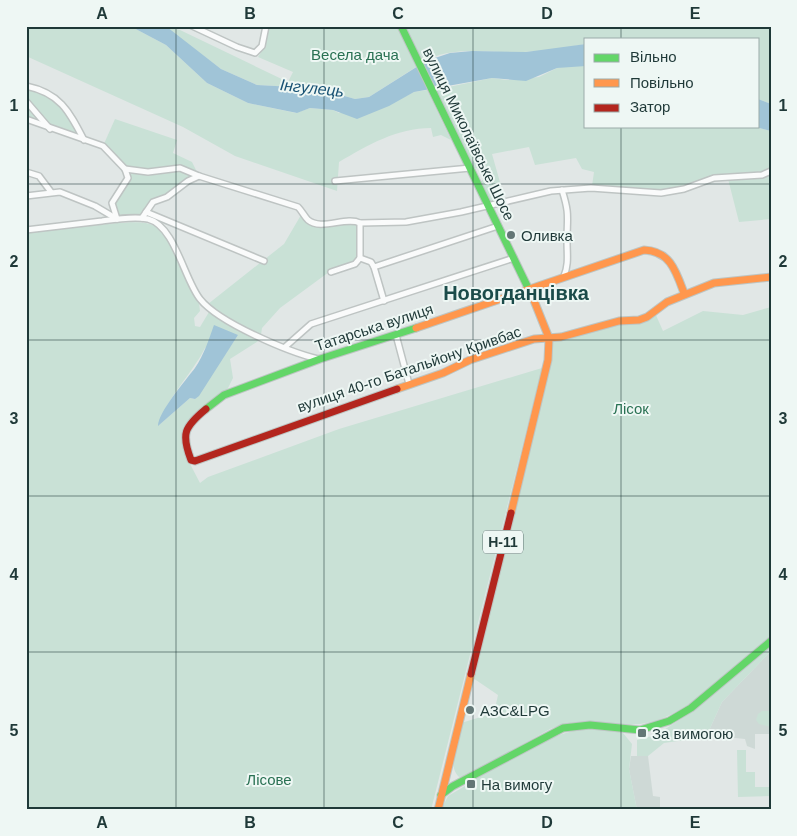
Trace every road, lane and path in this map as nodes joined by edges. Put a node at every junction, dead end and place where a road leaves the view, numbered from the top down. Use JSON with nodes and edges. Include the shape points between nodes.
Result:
{"nodes":[{"id":1,"x":192,"y":26,"type":"edge"},
{"id":2,"x":266,"y":26,"type":"edge"},
{"id":3,"x":401,"y":26,"type":"edge"},
{"id":4,"x":26,"y":86,"type":"edge"},
{"id":5,"x":26,"y":101,"type":"edge"},
{"id":6,"x":26,"y":119,"type":"edge"},
{"id":7,"x":50,"y":129,"type":"junction"},
{"id":8,"x":84,"y":140,"type":"junction"},
{"id":9,"x":470,"y":168,"type":"junction"},
{"id":10,"x":125,"y":169,"type":"junction"},
{"id":11,"x":771,"y":171,"type":"edge"},
{"id":12,"x":26,"y":172,"type":"edge"},
{"id":13,"x":199,"y":176,"type":"junction"},
{"id":14,"x":335,"y":181,"type":"dead end"},
{"id":15,"x":562,"y":190,"type":"junction"},
{"id":16,"x":51,"y":192,"type":"junction"},
{"id":17,"x":26,"y":196,"type":"edge"},
{"id":18,"x":488,"y":206,"type":"junction"},
{"id":19,"x":146,"y":212,"type":"junction"},
{"id":20,"x":142,"y":218,"type":"junction"},
{"id":21,"x":117,"y":219,"type":"junction"},
{"id":22,"x":360,"y":222,"type":"junction"},
{"id":23,"x":498,"y":226,"type":"junction"},
{"id":24,"x":26,"y":230,"type":"edge"},
{"id":25,"x":360,"y":258,"type":"junction"},
{"id":26,"x":514,"y":258,"type":"junction"},
{"id":27,"x":264,"y":261,"type":"dead end"},
{"id":28,"x":374,"y":267,"type":"junction"},
{"id":29,"x":331,"y":272,"type":"dead end"},
{"id":30,"x":564,"y":276,"type":"junction"},
{"id":31,"x":771,"y":277,"type":"edge"},
{"id":32,"x":529,"y":289,"type":"junction"},
{"id":33,"x":684,"y":293,"type":"junction"},
{"id":34,"x":384,"y":301,"type":"junction"},
{"id":35,"x":396,"y":335,"type":"junction"},
{"id":36,"x":549,"y":338,"type":"junction"},
{"id":37,"x":285,"y":347,"type":"junction"},
{"id":38,"x":320,"y":359,"type":"junction"},
{"id":39,"x":409,"y":384,"type":"junction"},
{"id":40,"x":184,"y":441,"type":"joint"},
{"id":41,"x":771,"y":640,"type":"edge"},
{"id":42,"x":448,"y":768,"type":"junction"},
{"id":43,"x":462,"y":781,"type":"junction"},
{"id":44,"x":441,"y":795,"type":"junction"},
{"id":45,"x":438,"y":810,"type":"edge"}],
"edges":[{"from":1,"to":2,"type":"street","via":[[249,52],[257,52],[262,46]]},
{"from":3,"to":9,"type":"main road","name":"вулиця Миколаївське Шосе","number":"Н-11"},
{"from":4,"to":8,"type":"street","via":[[55,97],[70,114]]},
{"from":5,"to":7,"type":"street"},
{"from":6,"to":7,"type":"street"},
{"from":7,"to":8,"type":"street"},
{"from":8,"to":10,"type":"street","via":[[103,146]]},
{"from":9,"to":14,"type":"street"},
{"from":9,"to":18,"type":"main road","name":"вулиця Миколаївське Шосе","number":"Н-11"},
{"from":10,"to":13,"type":"street","via":[[148,172],[180,168]]},
{"from":10,"to":21,"type":"street","via":[[128,178],[112,203]]},
{"from":11,"to":15,"type":"street","via":[[762,175],[714,178],[661,193],[591,188]]},
{"from":12,"to":16,"type":"street","via":[[39,176]]},
{"from":13,"to":19,"type":"street","via":[[168,197],[152,202]]},
{"from":13,"to":22,"type":"street","via":[[298,207],[314,223]]},
{"from":15,"to":18,"type":"street"},
{"from":15,"to":30,"type":"street","via":[[570,218]]},
{"from":16,"to":17,"type":"street"},
{"from":16,"to":21,"type":"street","via":[[71,195]]},
{"from":18,"to":22,"type":"street","via":[[406,222]]},
{"from":18,"to":23,"type":"main road","name":"вулиця Миколаївське Шосе","number":"Н-11"},
{"from":19,"to":20,"type":"street"},
{"from":19,"to":27,"type":"street"},
{"from":20,"to":21,"type":"street"},
{"from":20,"to":37,"type":"street","via":[[159,224],[165,230],[206,305],[222,318]]},
{"from":21,"to":24,"type":"street"},
{"from":22,"to":25,"type":"street"},
{"from":23,"to":26,"type":"main road","name":"вулиця Миколаївське Шосе","number":"Н-11"},
{"from":23,"to":28,"type":"street"},
{"from":25,"to":28,"type":"street","via":[[371,262]]},
{"from":25,"to":29,"type":"street","via":[[355,264]]},
{"from":26,"to":32,"type":"main road","name":"вулиця Миколаївське Шосе","number":"Н-11"},
{"from":26,"to":34,"type":"street"},
{"from":28,"to":34,"type":"street"},
{"from":30,"to":32,"type":"main road","name":"Татарська вулиця"},
{"from":30,"to":33,"type":"main road","name":"Татарська вулиця","via":[[650,248],[666,256]]},
{"from":31,"to":33,"type":"main road","name":"вулиця 40-го Батальйону Кривбас","via":[[714,283]]},
{"from":32,"to":35,"type":"main road","name":"Татарська вулиця"},
{"from":32,"to":36,"type":"main road","name":"вулиця Миколаївське Шосе","number":"Н-11"},
{"from":33,"to":36,"type":"main road","name":"вулиця 40-го Батальйону Кривбас","via":[[639,320],[619,321],[583,333]]},
{"from":34,"to":37,"type":"street","via":[[311,324]]},
{"from":35,"to":38,"type":"main road","name":"Татарська вулиця"},
{"from":35,"to":39,"type":"street"},
{"from":36,"to":39,"type":"main road","name":"вулиця 40-го Батальйону Кривбас","via":[[534,339]]},
{"from":36,"to":42,"type":"main road","name":"вулиця Миколаївське Шосе","number":"Н-11","via":[[548,360]]},
{"from":37,"to":38,"type":"street"},
{"from":38,"to":40,"type":"main road","name":"Татарська вулиця","via":[[224,395],[196,417],[187,429]]},
{"from":39,"to":40,"type":"main road","name":"вулиця 40-го Батальйону Кривбас","via":[[195,461],[188,456]]},
{"from":41,"to":43,"type":"main road","via":[[691,708],[669,722],[640,730],[590,725],[563,728]]},
{"from":42,"to":43,"type":"main road","via":[[453,777]]},
{"from":42,"to":44,"type":"main road","number":"Н-11"},
{"from":43,"to":44,"type":"main road"},
{"from":44,"to":45,"type":"main road","number":"Н-11"}]}
